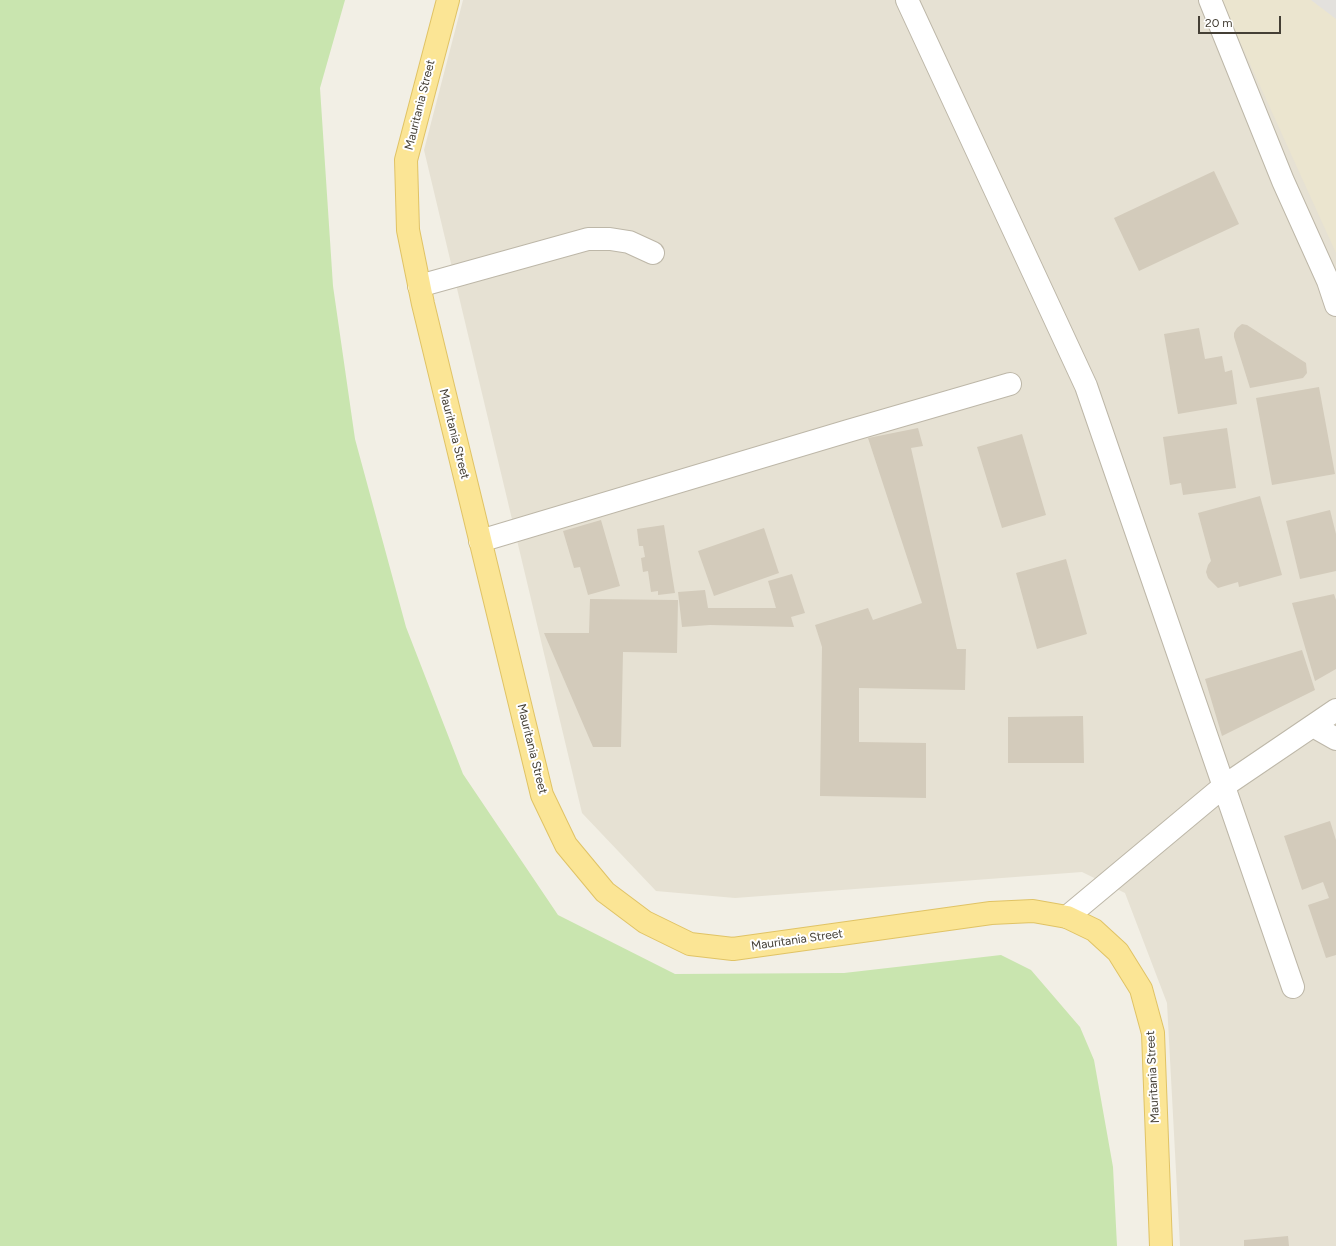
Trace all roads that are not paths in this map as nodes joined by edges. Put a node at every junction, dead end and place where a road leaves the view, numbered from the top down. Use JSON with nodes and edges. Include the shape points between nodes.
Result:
{"nodes":[{"id":1,"x":448,"y":0,"type":"edge"},
{"id":2,"x":907,"y":0,"type":"edge"},
{"id":3,"x":1210,"y":0,"type":"edge"},
{"id":4,"x":653,"y":253,"type":"dead end"},
{"id":5,"x":419,"y":286,"type":"junction"},
{"id":6,"x":1336,"y":305,"type":"edge"},
{"id":7,"x":1010,"y":384,"type":"dead end"},
{"id":8,"x":480,"y":541,"type":"junction"},
{"id":9,"x":1336,"y":710,"type":"edge"},
{"id":10,"x":1313,"y":726,"type":"junction"},
{"id":11,"x":1336,"y":740,"type":"edge"},
{"id":12,"x":1224,"y":786,"type":"junction"},
{"id":13,"x":1067,"y":917,"type":"junction"},
{"id":14,"x":1293,"y":987,"type":"dead end"},
{"id":15,"x":1161,"y":1246,"type":"edge"}],
"edges":[{"from":1,"to":5,"type":"main road","name":"Mauritania Street","via":[[406,160],[408,230]]},
{"from":2,"to":12,"type":"street","via":[[1086,386]]},
{"from":3,"to":6,"type":"street","via":[[1283,182],[1328,281]]},
{"from":4,"to":5,"type":"street","via":[[629,242],[588,239]]},
{"from":5,"to":8,"type":"main road","name":"Mauritania Street"},
{"from":7,"to":8,"type":"street"},
{"from":8,"to":13,"type":"main road","name":"Mauritania Street","via":[[542,795],[566,845],[605,892],[644,922],[690,944],[733,949],[990,913],[1033,911]]},
{"from":9,"to":10,"type":"street"},
{"from":10,"to":11,"type":"street"},
{"from":10,"to":12,"type":"street"},
{"from":12,"to":13,"type":"street"},
{"from":12,"to":14,"type":"street"},
{"from":13,"to":15,"type":"main road","name":"Mauritania Street","via":[[1094,930],[1118,952],[1141,988],[1153,1034]]}]}
